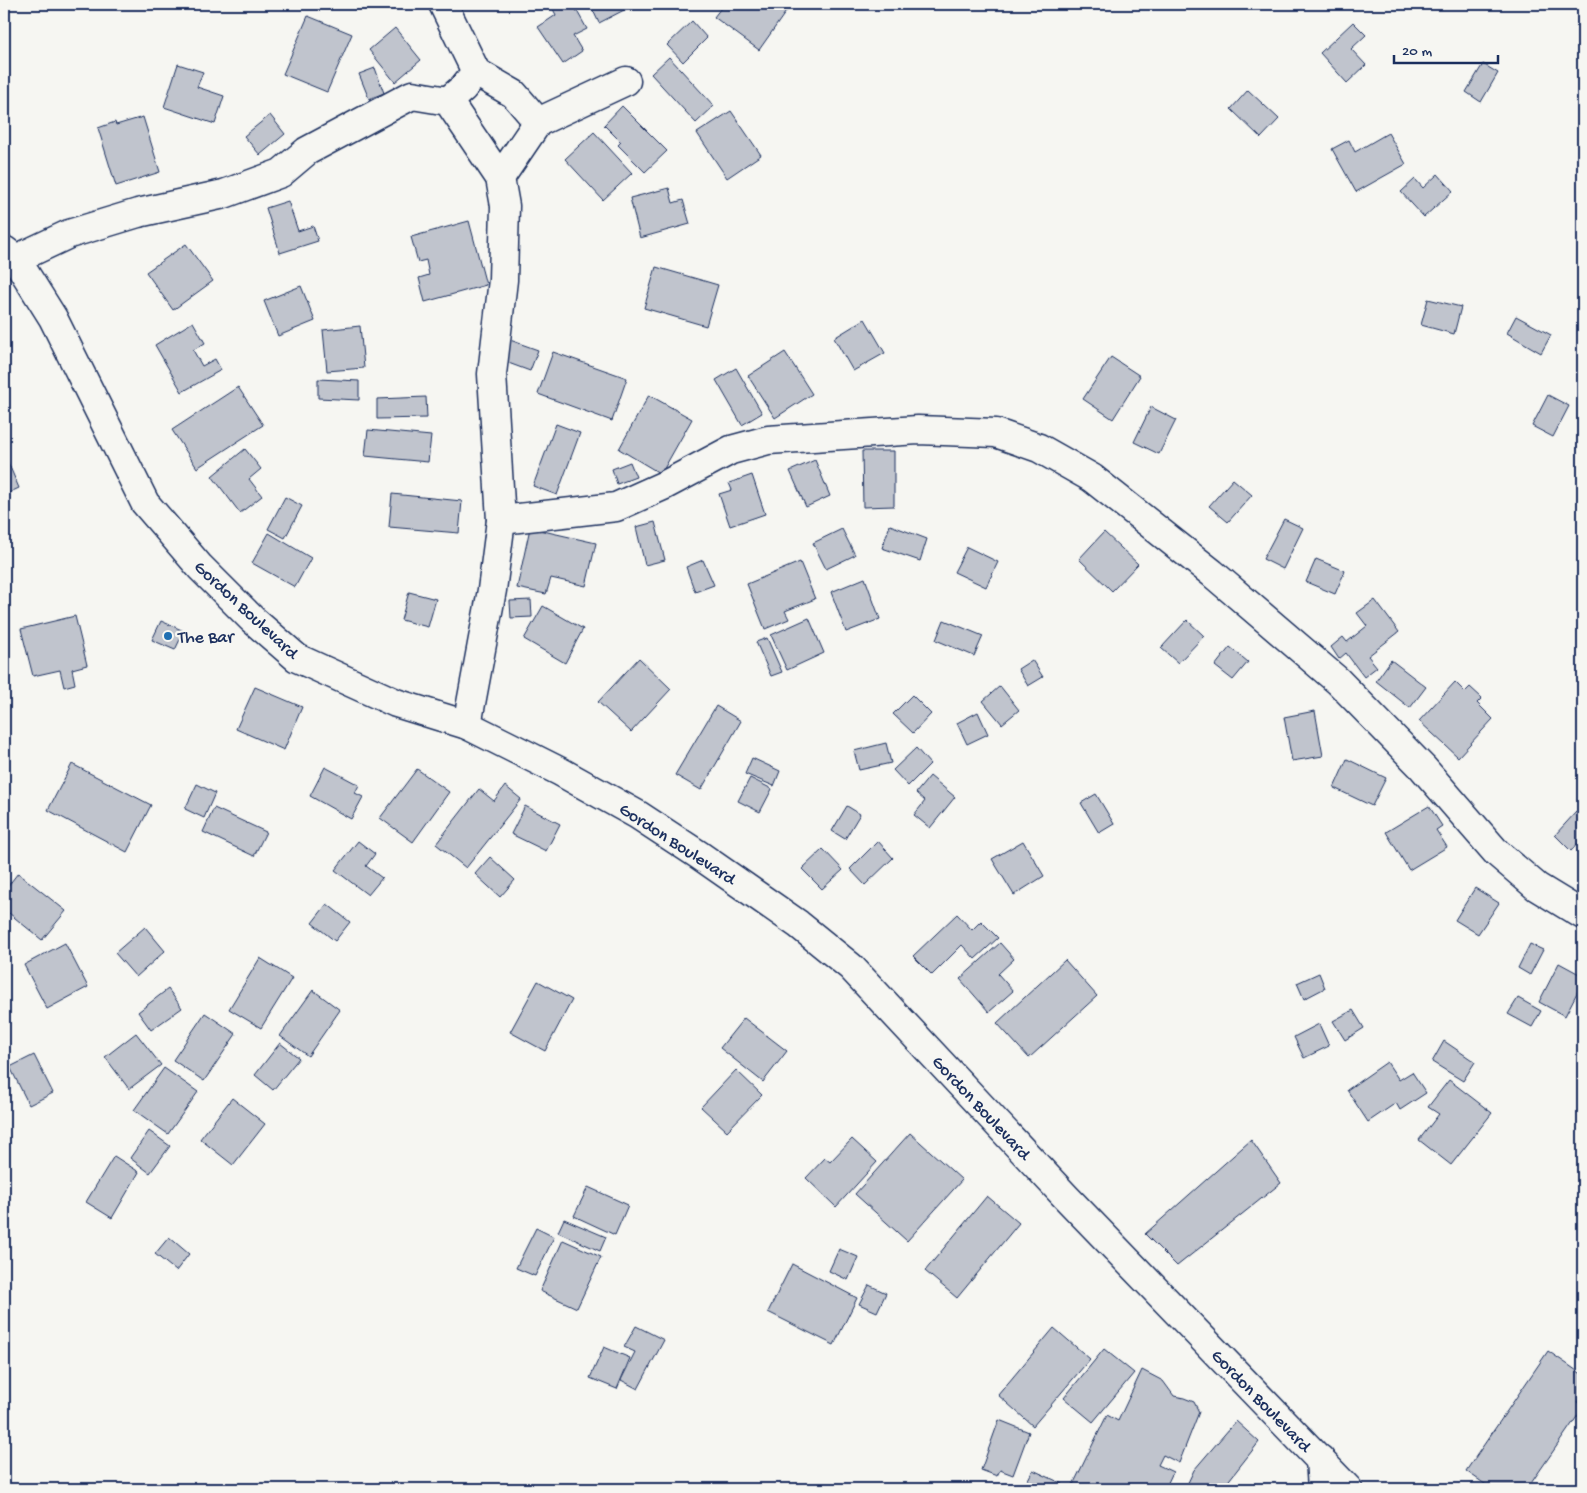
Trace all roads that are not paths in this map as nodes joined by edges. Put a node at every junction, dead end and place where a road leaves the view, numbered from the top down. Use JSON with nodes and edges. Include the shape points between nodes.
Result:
{"nodes":[{"id":1,"x":443,"y":4,"type":"edge"},
{"id":2,"x":476,"y":72,"type":"junction"},
{"id":3,"x":626,"y":81,"type":"dead end"},
{"id":4,"x":448,"y":101,"type":"junction"},
{"id":5,"x":538,"y":122,"type":"junction"},
{"id":6,"x":500,"y":178,"type":"junction"},
{"id":7,"x":10,"y":254,"type":"edge"},
{"id":8,"x":501,"y":520,"type":"junction"},
{"id":9,"x":467,"y":725,"type":"junction"},
{"id":10,"x":1583,"y":915,"type":"edge"},
{"id":11,"x":1320,"y":1459,"type":"junction"},
{"id":12,"x":1322,"y":1489,"type":"edge"},
{"id":13,"x":1348,"y":1489,"type":"edge"}],
"edges":[{"from":1,"to":2,"type":"street"},
{"from":2,"to":4,"type":"street"},
{"from":2,"to":5,"type":"street","via":[[514,94]]},
{"from":3,"to":5,"type":"street"},
{"from":4,"to":6,"type":"street"},
{"from":4,"to":7,"type":"street","via":[[412,95],[308,151],[281,173],[224,194],[138,213]]},
{"from":5,"to":6,"type":"street"},
{"from":6,"to":8,"type":"street","via":[[505,206],[503,280],[492,374]]},
{"from":7,"to":9,"type":"street","name":"Gordon Boulevard","via":[[52,318],[145,504],[200,568],[297,658],[396,703]]},
{"from":8,"to":9,"type":"street","via":[[492,590]]},
{"from":8,"to":10,"type":"street","via":[[616,507],[731,450],[768,440],[918,430],[996,433],[1039,448],[1092,478],[1212,573],[1316,662],[1424,768],[1496,852],[1537,887]]},
{"from":9,"to":11,"type":"street","name":"Gordon Boulevard","via":[[638,815],[798,924],[850,967],[1065,1196]]},
{"from":11,"to":12,"type":"street"},
{"from":11,"to":13,"type":"street","name":"Gordon Boulevard"}]}
